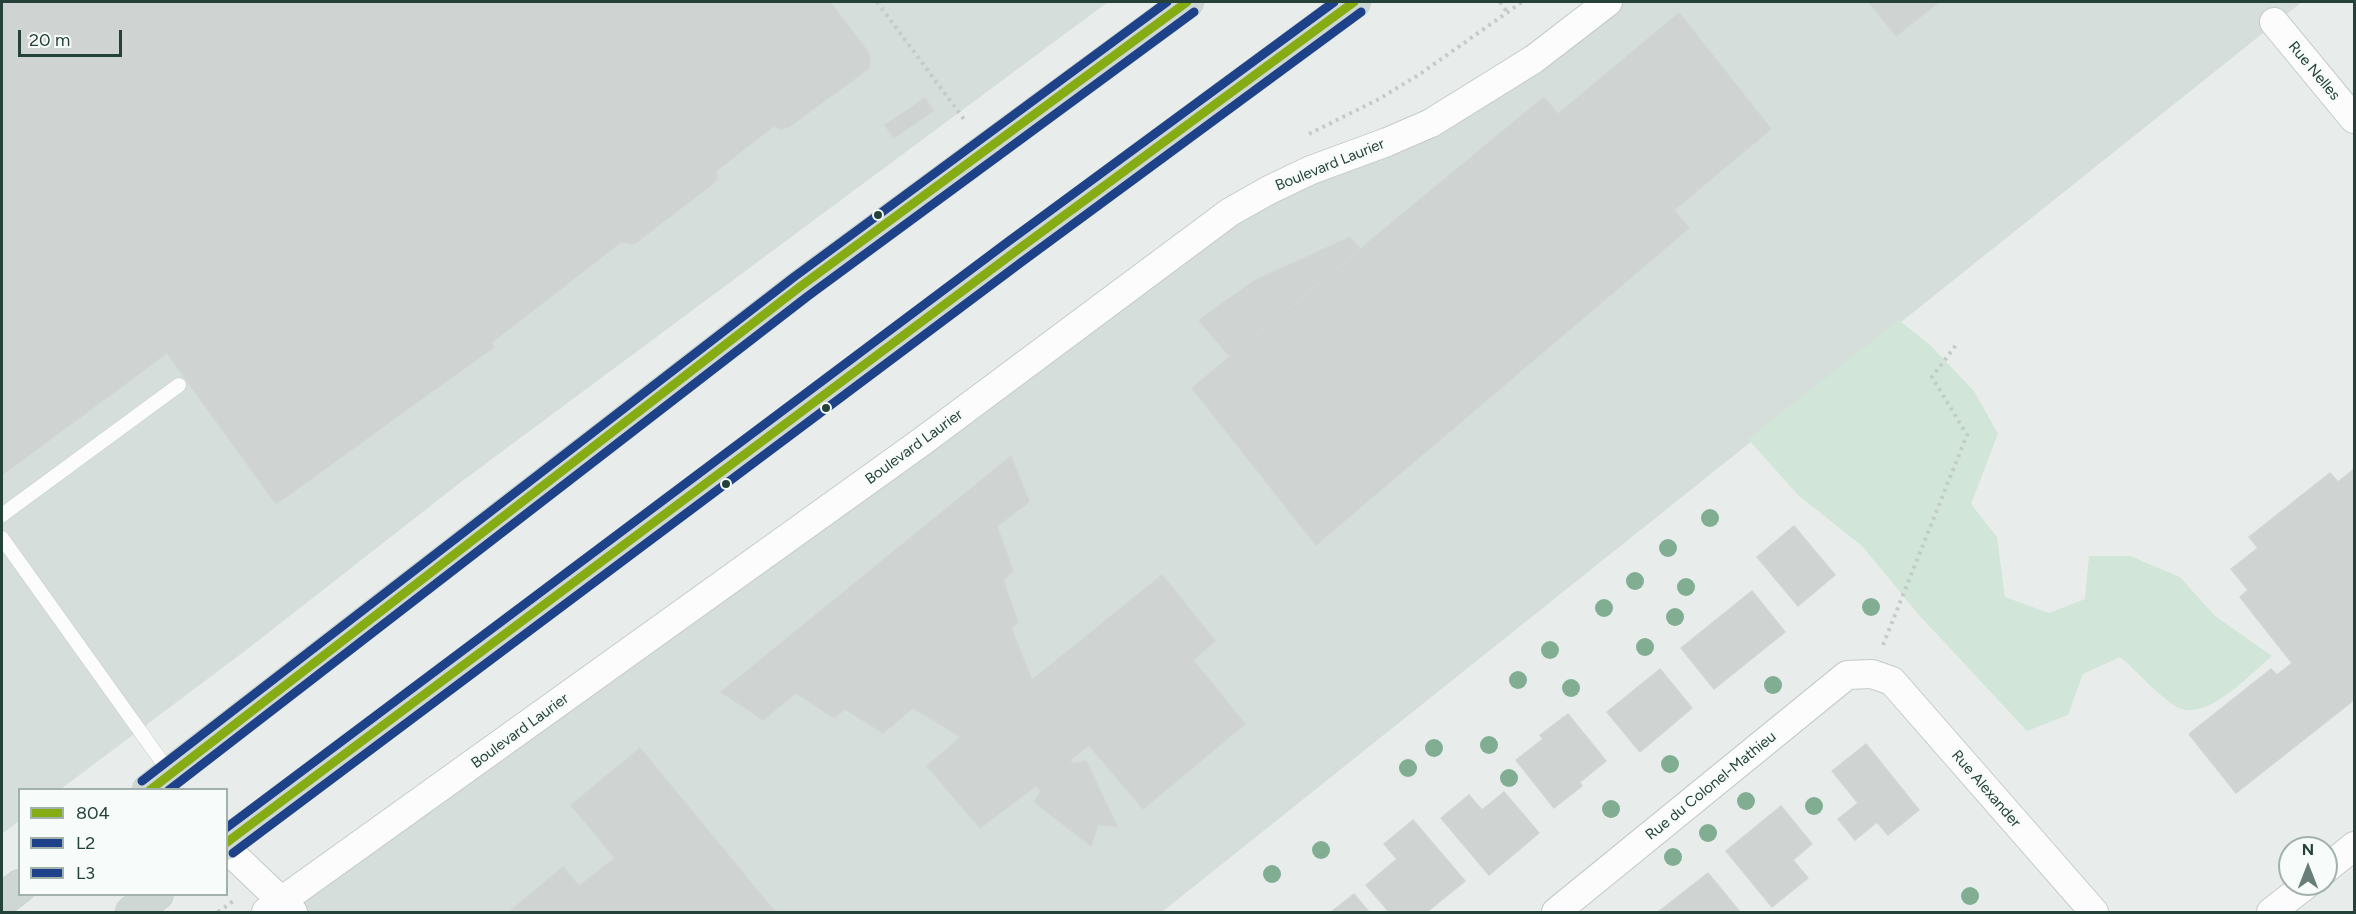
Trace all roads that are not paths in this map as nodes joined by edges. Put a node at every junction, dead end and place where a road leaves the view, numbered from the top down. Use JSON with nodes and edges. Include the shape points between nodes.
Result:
{"nodes":[{"id":1,"x":1187,"y":2,"type":"edge"},
{"id":2,"x":1354,"y":2,"type":"edge"},
{"id":3,"x":1608,"y":2,"type":"edge"},
{"id":4,"x":1576,"y":11,"type":"edge"},
{"id":5,"x":2274,"y":22,"type":"dead end"},
{"id":6,"x":2355,"y":119,"type":"edge"},
{"id":7,"x":179,"y":385,"type":"dead end"},
{"id":8,"x":2,"y":515,"type":"edge"},
{"id":9,"x":2,"y":538,"type":"edge"},
{"id":10,"x":1872,"y":674,"type":"joint"},
{"id":11,"x":167,"y":784,"type":"edge"},
{"id":12,"x":228,"y":842,"type":"edge"},
{"id":13,"x":2355,"y":846,"type":"edge"},
{"id":14,"x":228,"y":850,"type":"edge"},
{"id":15,"x":2338,"y":859,"type":"edge"},
{"id":16,"x":18,"y":888,"type":"edge"},
{"id":17,"x":154,"y":896,"type":"edge"},
{"id":18,"x":2292,"y":896,"type":"edge"},
{"id":19,"x":2,"y":900,"type":"edge"},
{"id":20,"x":281,"y":909,"type":"edge"},
{"id":21,"x":132,"y":912,"type":"edge"},
{"id":22,"x":1556,"y":912,"type":"edge"},
{"id":23,"x":2094,"y":912,"type":"edge"},
{"id":24,"x":2271,"y":912,"type":"edge"}],
"edges":[{"from":1,"to":11,"type":"main road","via":[[801,286]]},
{"from":2,"to":12,"type":"main road"},
{"from":3,"to":4,"type":"street","name":"Boulevard Laurier"},
{"from":4,"to":20,"type":"street","name":"Boulevard Laurier","via":[[1534,59],[1431,123],[1311,170],[1230,212]]},
{"from":5,"to":6,"type":"street","name":"Rue Nelles"},
{"from":7,"to":8,"type":"lane"},
{"from":9,"to":11,"type":"lane"},
{"from":10,"to":22,"type":"street","name":"Rue du Colonel-Mathieu","via":[[1846,675]]},
{"from":10,"to":23,"type":"street","name":"Rue Alexander","via":[[1892,681]]},
{"from":13,"to":15,"type":"street"},
{"from":14,"to":20,"type":"street"},
{"from":16,"to":19,"type":"main road"},
{"from":17,"to":21,"type":"main road"},
{"from":18,"to":24,"type":"street"}]}
